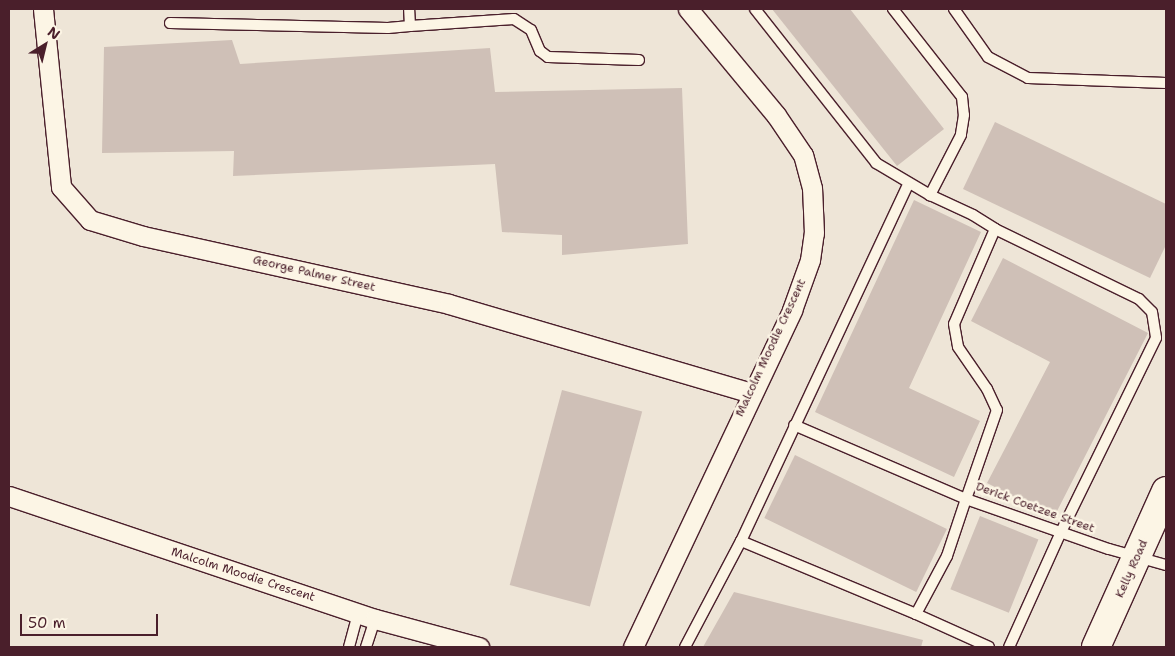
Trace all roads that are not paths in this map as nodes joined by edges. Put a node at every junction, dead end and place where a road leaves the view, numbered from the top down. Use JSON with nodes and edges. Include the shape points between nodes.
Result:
{"nodes":[{"id":1,"x":43,"y":9,"type":"edge"},
{"id":2,"x":409,"y":9,"type":"edge"},
{"id":3,"x":688,"y":9,"type":"edge"},
{"id":4,"x":755,"y":9,"type":"edge"},
{"id":5,"x":893,"y":9,"type":"edge"},
{"id":6,"x":954,"y":9,"type":"edge"},
{"id":7,"x":170,"y":23,"type":"dead end"},
{"id":8,"x":410,"y":26,"type":"junction"},
{"id":9,"x":639,"y":60,"type":"dead end"},
{"id":10,"x":1166,"y":83,"type":"edge"},
{"id":11,"x":909,"y":183,"type":"junction"},
{"id":12,"x":930,"y":195,"type":"junction"},
{"id":13,"x":995,"y":229,"type":"junction"},
{"id":14,"x":751,"y":393,"type":"junction"},
{"id":15,"x":794,"y":425,"type":"junction"},
{"id":16,"x":1166,"y":491,"type":"edge"},
{"id":17,"x":9,"y":496,"type":"edge"},
{"id":18,"x":966,"y":499,"type":"junction"},
{"id":19,"x":1061,"y":532,"type":"junction"},
{"id":20,"x":741,"y":541,"type":"junction"},
{"id":21,"x":1139,"y":557,"type":"junction"},
{"id":22,"x":1166,"y":566,"type":"edge"},
{"id":23,"x":916,"y":614,"type":"junction"},
{"id":24,"x":366,"y":616,"type":"junction"},
{"id":25,"x":349,"y":647,"type":"edge"},
{"id":26,"x":366,"y":647,"type":"edge"},
{"id":27,"x":479,"y":647,"type":"edge"},
{"id":28,"x":633,"y":647,"type":"edge"},
{"id":29,"x":685,"y":647,"type":"edge"},
{"id":30,"x":990,"y":647,"type":"edge"},
{"id":31,"x":1009,"y":647,"type":"edge"},
{"id":32,"x":1096,"y":647,"type":"edge"}],
"edges":[{"from":1,"to":14,"type":"street","name":"George Palmer Street","via":[[60,179],[69,199],[90,220],[143,236],[449,304]]},
{"from":2,"to":8,"type":"lane"},
{"from":3,"to":14,"type":"street","name":"Malcolm Moodie Crescent","via":[[787,129],[803,155],[812,188],[814,233],[803,283]]},
{"from":4,"to":11,"type":"lane","via":[[876,163]]},
{"from":5,"to":12,"type":"lane","via":[[962,97],[961,135]]},
{"from":6,"to":10,"type":"lane","via":[[988,57],[1028,78]]},
{"from":7,"to":8,"type":"lane"},
{"from":8,"to":9,"type":"lane","via":[[514,19],[531,30],[540,51],[548,57]]},
{"from":11,"to":12,"type":"lane"},
{"from":11,"to":15,"type":"lane"},
{"from":12,"to":13,"type":"lane"},
{"from":13,"to":18,"type":"lane","name":"Derick Coetzee Street","via":[[954,324],[958,347],[987,388],[997,410]]},
{"from":13,"to":19,"type":"lane","via":[[1139,299],[1152,312],[1156,338]]},
{"from":14,"to":28,"type":"street","name":"Malcolm Moodie Crescent"},
{"from":15,"to":18,"type":"lane"},
{"from":15,"to":20,"type":"lane"},
{"from":16,"to":21,"type":"street","name":"Kelly Road"},
{"from":17,"to":24,"type":"street","name":"Malcolm Moodie Crescent"},
{"from":18,"to":19,"type":"lane","name":"Derick Coetzee Street"},
{"from":18,"to":23,"type":"lane","via":[[947,556]]},
{"from":19,"to":21,"type":"lane","name":"Derick Coetzee Street"},
{"from":19,"to":31,"type":"lane"},
{"from":20,"to":23,"type":"lane"},
{"from":20,"to":29,"type":"lane"},
{"from":21,"to":22,"type":"lane","name":"Derick Coetzee Street"},
{"from":21,"to":32,"type":"street","name":"Kelly Road"},
{"from":23,"to":30,"type":"lane"},
{"from":24,"to":25,"type":"lane"},
{"from":24,"to":26,"type":"lane"},
{"from":24,"to":27,"type":"street","name":"Malcolm Moodie Crescent"}]}
